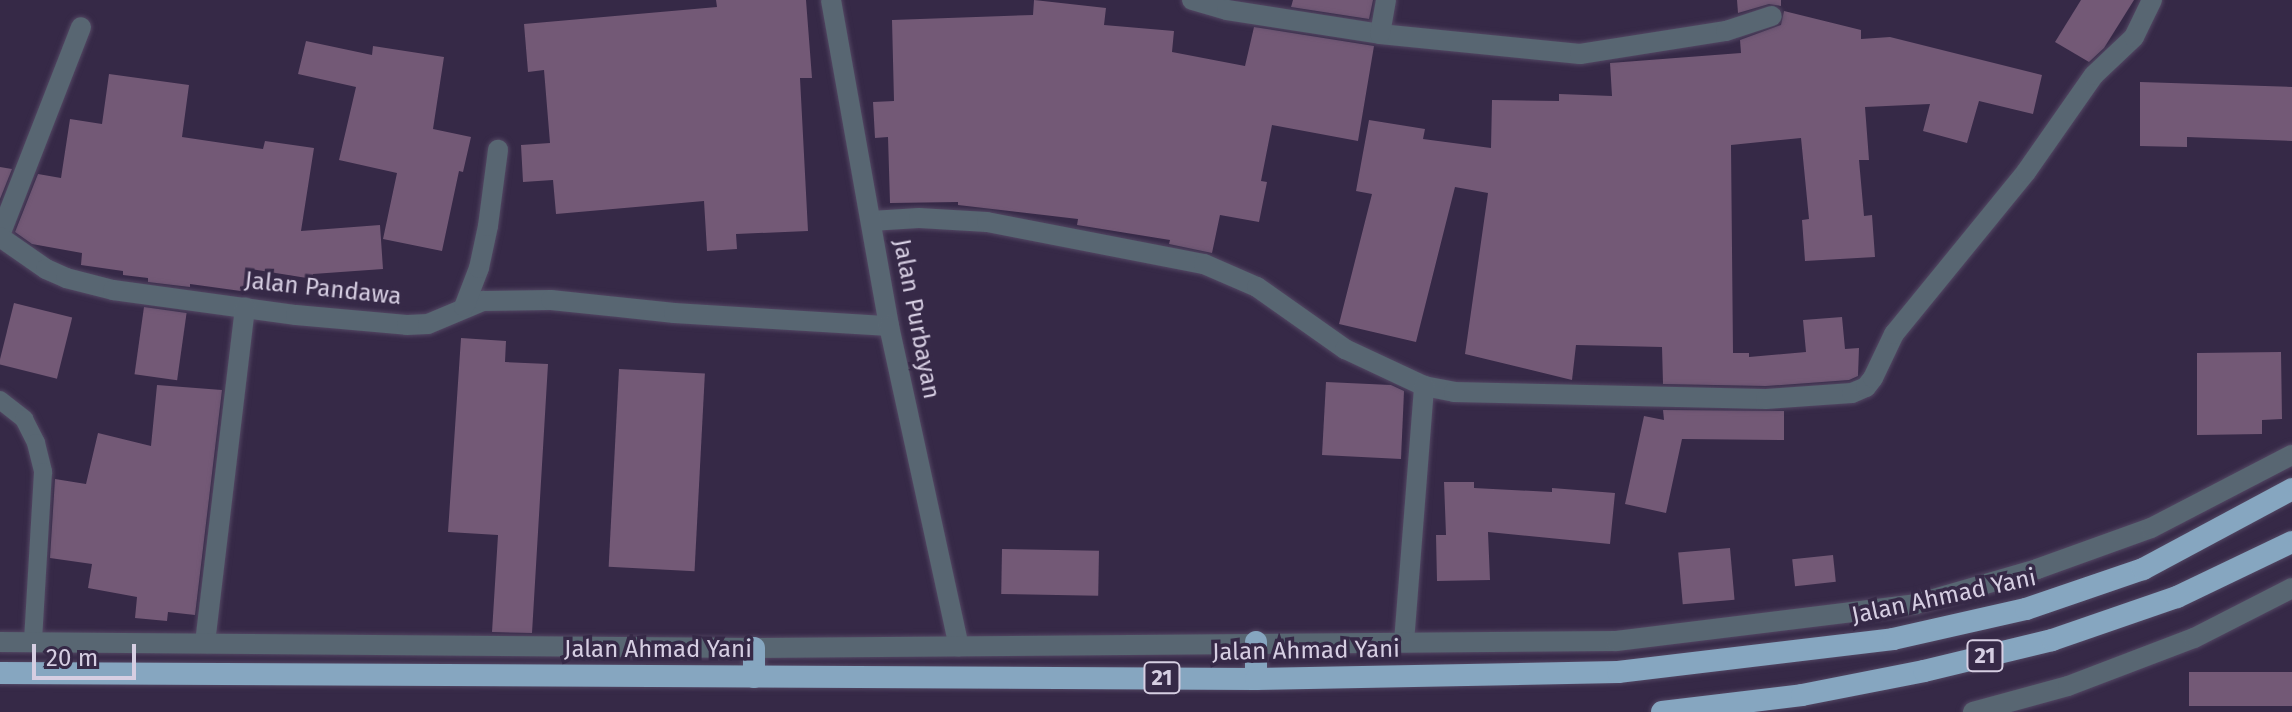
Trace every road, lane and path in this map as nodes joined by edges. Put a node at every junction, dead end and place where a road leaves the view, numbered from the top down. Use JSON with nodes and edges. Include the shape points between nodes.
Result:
{"nodes":[{"id":1,"x":831,"y":0,"type":"edge"},
{"id":2,"x":1192,"y":0,"type":"edge"},
{"id":3,"x":1386,"y":0,"type":"edge"},
{"id":4,"x":2152,"y":0,"type":"edge"},
{"id":5,"x":1772,"y":16,"type":"dead end"},
{"id":6,"x":81,"y":27,"type":"dead end"},
{"id":7,"x":1380,"y":34,"type":"junction"},
{"id":8,"x":498,"y":150,"type":"dead end"},
{"id":9,"x":871,"y":221,"type":"junction"},
{"id":10,"x":0,"y":236,"type":"edge"},
{"id":11,"x":245,"y":307,"type":"junction"},
{"id":12,"x":464,"y":307,"type":"junction"},
{"id":13,"x":889,"y":326,"type":"junction"},
{"id":14,"x":1424,"y":386,"type":"junction"},
{"id":15,"x":0,"y":400,"type":"edge"},
{"id":16,"x":2292,"y":455,"type":"edge"},
{"id":17,"x":2292,"y":489,"type":"edge"},
{"id":18,"x":2292,"y":542,"type":"edge"},
{"id":19,"x":2292,"y":588,"type":"edge"},
{"id":20,"x":0,"y":642,"type":"edge"},
{"id":21,"x":33,"y":642,"type":"junction"},
{"id":22,"x":1256,"y":642,"type":"junction"},
{"id":23,"x":1404,"y":642,"type":"junction"},
{"id":24,"x":205,"y":643,"type":"junction"},
{"id":25,"x":959,"y":646,"type":"junction"},
{"id":26,"x":754,"y":648,"type":"junction"},
{"id":27,"x":0,"y":673,"type":"edge"},
{"id":28,"x":754,"y":677,"type":"junction"},
{"id":29,"x":1256,"y":679,"type":"junction"},
{"id":30,"x":1662,"y":712,"type":"edge"},
{"id":31,"x":1973,"y":712,"type":"edge"}],
"edges":[{"from":1,"to":9,"type":"street","name":"Jalan Purbayan"},
{"from":2,"to":7,"type":"street"},
{"from":3,"to":7,"type":"street"},
{"from":4,"to":14,"type":"street","via":[[2134,37],[2094,75],[2026,172],[1894,334],[1866,387],[1852,393],[1766,399],[1518,395]]},
{"from":5,"to":7,"type":"street","via":[[1726,31],[1580,54]]},
{"from":6,"to":10,"type":"street"},
{"from":8,"to":12,"type":"street","via":[[479,268]]},
{"from":9,"to":13,"type":"street","name":"Jalan Purbayan"},
{"from":9,"to":14,"type":"street","via":[[987,222],[1204,264],[1246,281],[1345,349]]},
{"from":10,"to":11,"type":"street","name":"Jalan Pandawa","via":[[66,278],[113,290]]},
{"from":11,"to":12,"type":"street","name":"Jalan Pandawa","via":[[407,325],[428,324]]},
{"from":11,"to":24,"type":"street"},
{"from":12,"to":13,"type":"street","name":"Jalan Pandawa","via":[[483,301],[551,300]]},
{"from":13,"to":25,"type":"street","name":"Jalan Purbayan"},
{"from":14,"to":23,"type":"street"},
{"from":15,"to":21,"type":"lane","via":[[24,419],[43,472]]},
{"from":16,"to":23,"type":"street","via":[[2151,528],[1916,604],[1616,641]]},
{"from":17,"to":29,"type":"highway","name":"Jalan Ahmad Yani","number":"21","via":[[2143,569],[2026,609],[1893,639],[1618,672]]},
{"from":18,"to":30,"type":"highway","number":"21","via":[[2177,597],[2052,640],[1802,695]]},
{"from":19,"to":31,"type":"street","via":[[2194,638],[2068,686]]},
{"from":20,"to":21,"type":"street"},
{"from":21,"to":24,"type":"street"},
{"from":22,"to":23,"type":"street"},
{"from":22,"to":25,"type":"street"},
{"from":22,"to":29,"type":"highway"},
{"from":24,"to":26,"type":"street"},
{"from":25,"to":26,"type":"street"},
{"from":26,"to":28,"type":"highway"},
{"from":27,"to":28,"type":"highway","name":"Jalan Ahmad Yani","number":"21"},
{"from":28,"to":29,"type":"highway","name":"Jalan Ahmad Yani","number":"21"}]}
